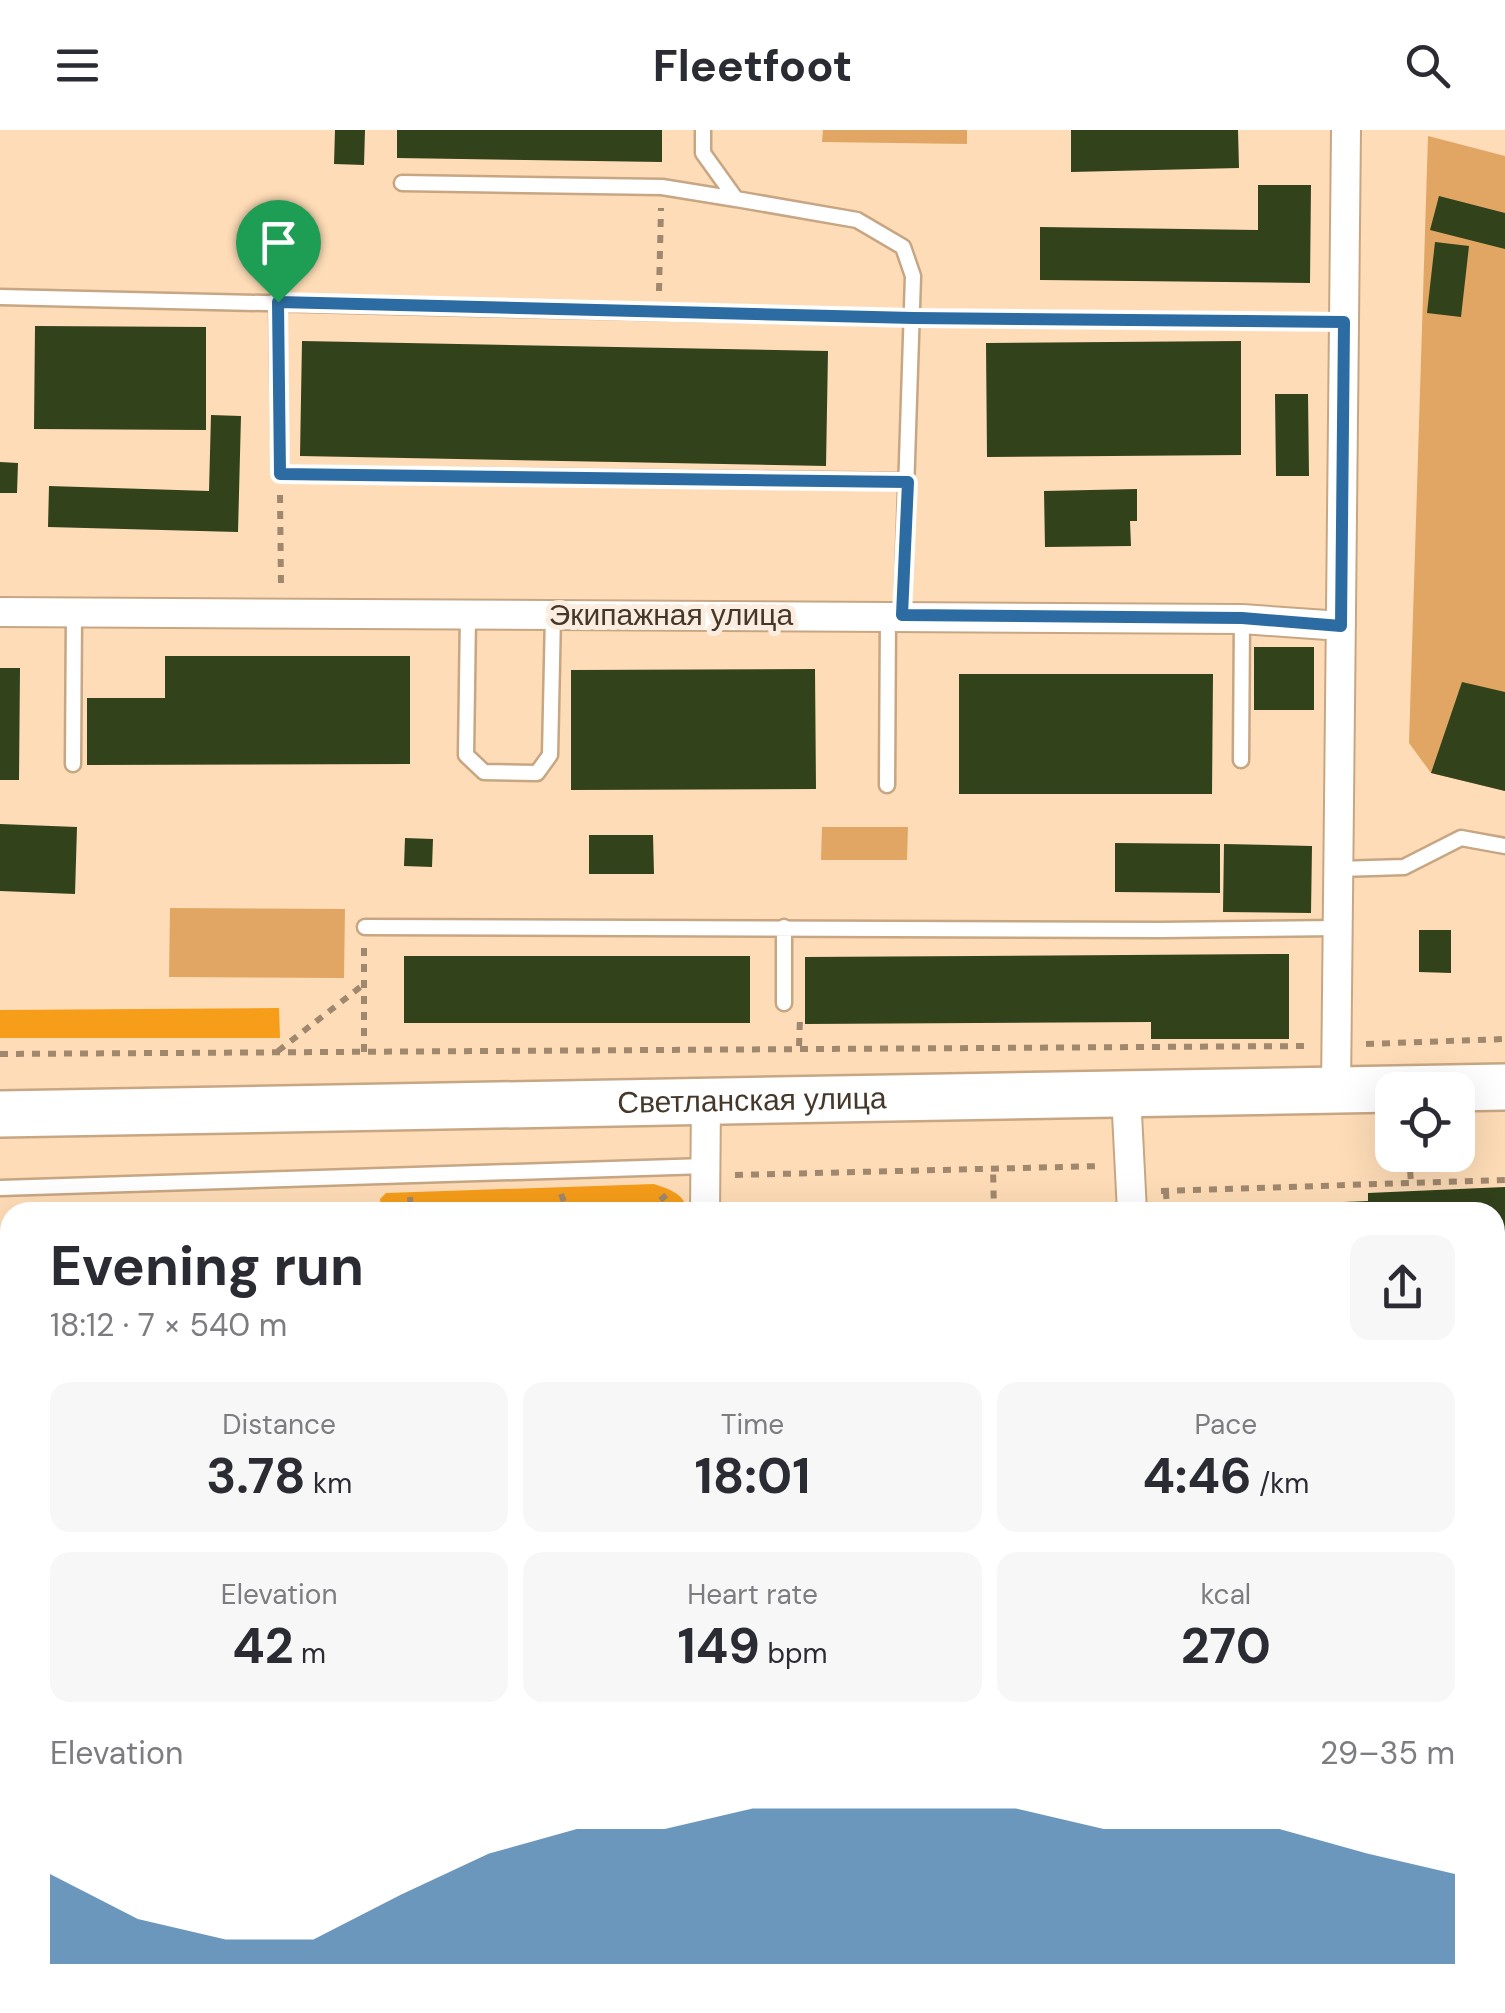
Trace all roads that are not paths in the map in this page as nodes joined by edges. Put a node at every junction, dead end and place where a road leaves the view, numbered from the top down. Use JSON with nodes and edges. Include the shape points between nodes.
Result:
{"nodes":[{"id":1,"x":703,"y":130,"type":"edge"},
{"id":2,"x":1346,"y":130,"type":"edge"},
{"id":3,"x":402,"y":182,"type":"dead end"},
{"id":4,"x":736,"y":199,"type":"junction"},
{"id":5,"x":0,"y":296,"type":"edge"},
{"id":6,"x":278,"y":302,"type":"junction"},
{"id":7,"x":913,"y":318,"type":"junction"},
{"id":8,"x":1344,"y":322,"type":"junction"},
{"id":9,"x":908,"y":482,"type":"junction"},
{"id":10,"x":0,"y":612,"type":"edge"},
{"id":11,"x":74,"y":612,"type":"junction"},
{"id":12,"x":468,"y":615,"type":"junction"},
{"id":13,"x":553,"y":615,"type":"junction"},
{"id":14,"x":895,"y":615,"type":"junction"},
{"id":15,"x":1242,"y":618,"type":"junction"},
{"id":16,"x":1341,"y":626,"type":"junction"},
{"id":17,"x":1241,"y":760,"type":"dead end"},
{"id":18,"x":73,"y":764,"type":"dead end"},
{"id":19,"x":888,"y":785,"type":"dead end"},
{"id":20,"x":1505,"y":846,"type":"edge"},
{"id":21,"x":1338,"y":869,"type":"junction"},
{"id":22,"x":364,"y":927,"type":"road end"},
{"id":23,"x":784,"y":927,"type":"junction"},
{"id":24,"x":1338,"y":928,"type":"junction"},
{"id":25,"x":784,"y":1003,"type":"dead end"},
{"id":26,"x":1505,"y":1088,"type":"edge"},
{"id":27,"x":1336,"y":1090,"type":"junction"},
{"id":28,"x":1126,"y":1094,"type":"junction"},
{"id":29,"x":706,"y":1102,"type":"junction"},
{"id":30,"x":0,"y":1114,"type":"edge"},
{"id":31,"x":714,"y":1170,"type":"junction"},
{"id":32,"x":0,"y":1188,"type":"edge"},
{"id":33,"x":1131,"y":1190,"type":"edge"},
{"id":34,"x":708,"y":1202,"type":"edge"}],
"edges":[{"from":1,"to":4,"type":"lane","via":[[703,152]]},
{"from":2,"to":8,"type":"street"},
{"from":3,"to":4,"type":"lane","via":[[662,187]]},
{"from":4,"to":7,"type":"lane","via":[[858,220],[903,246],[914,276]]},
{"from":5,"to":6,"type":"lane"},
{"from":6,"to":7,"type":"lane"},
{"from":6,"to":9,"type":"lane","via":[[280,474]]},
{"from":7,"to":8,"type":"lane"},
{"from":7,"to":9,"type":"lane"},
{"from":8,"to":16,"type":"street"},
{"from":9,"to":14,"type":"lane"},
{"from":10,"to":11,"type":"street","name":"Экипажная улица"},
{"from":11,"to":12,"type":"street","name":"Экипажная улица"},
{"from":11,"to":18,"type":"lane"},
{"from":12,"to":13,"type":"street","name":"Экипажная улица"},
{"from":12,"to":13,"type":"lane","via":[[466,755],[484,772],[537,772],[550,755]]},
{"from":13,"to":14,"type":"street","name":"Экипажная улица"},
{"from":14,"to":15,"type":"street","name":"Экипажная улица"},
{"from":14,"to":19,"type":"lane"},
{"from":15,"to":16,"type":"street","name":"Экипажная улица"},
{"from":15,"to":17,"type":"lane"},
{"from":16,"to":21,"type":"street"},
{"from":20,"to":21,"type":"lane","via":[[1462,838],[1404,867]]},
{"from":21,"to":24,"type":"street"},
{"from":22,"to":23,"type":"lane"},
{"from":23,"to":24,"type":"lane"},
{"from":23,"to":25,"type":"lane"},
{"from":24,"to":27,"type":"street"},
{"from":26,"to":27,"type":"main road","name":"Светланская улица"},
{"from":27,"to":28,"type":"main road","name":"Светланская улица"},
{"from":28,"to":29,"type":"main road","name":"Светланская улица"},
{"from":28,"to":33,"type":"street"},
{"from":29,"to":30,"type":"main road","name":"Светланская улица"},
{"from":29,"to":31,"type":"street"},
{"from":31,"to":32,"type":"lane"},
{"from":31,"to":34,"type":"street"}]}
